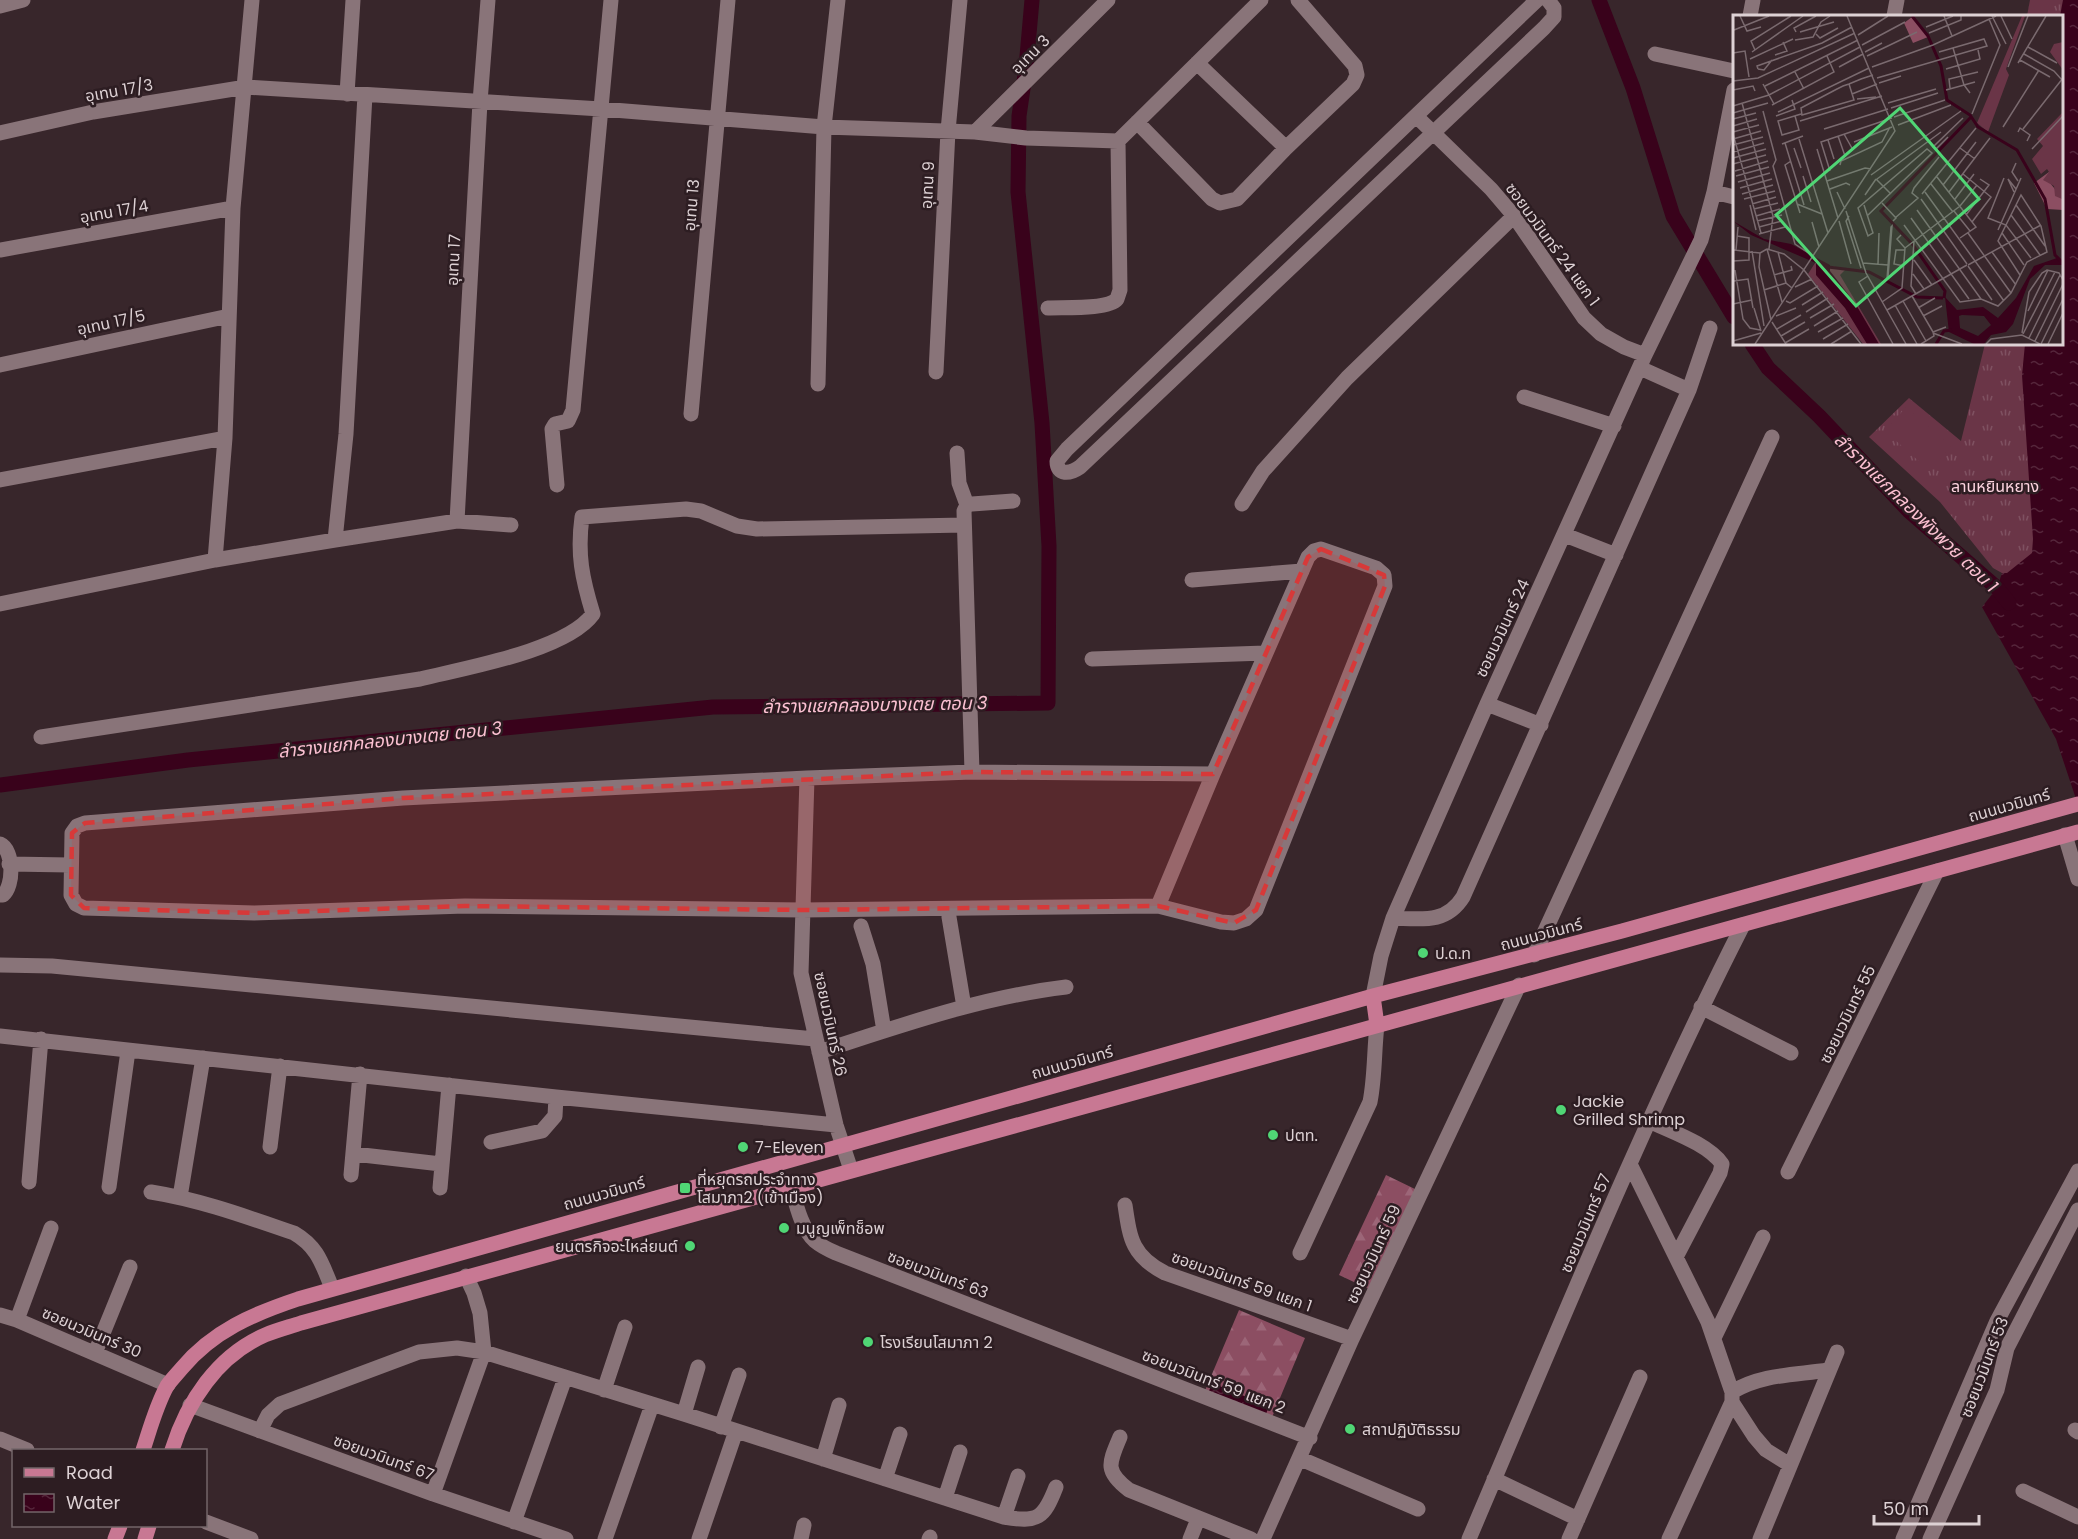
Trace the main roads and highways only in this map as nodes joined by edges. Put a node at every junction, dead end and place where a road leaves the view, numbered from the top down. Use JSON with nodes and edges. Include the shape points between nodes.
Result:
{"nodes":[{"id":1,"x":2076,"y":805,"type":"edge"},
{"id":2,"x":2072,"y":833,"type":"edge"},
{"id":3,"x":1373,"y":996,"type":"junction"},
{"id":4,"x":1377,"y":1025,"type":"junction"},
{"id":5,"x":143,"y":1449,"type":"edge"},
{"id":6,"x":172,"y":1449,"type":"edge"}],
"edges":[{"from":1,"to":3,"type":"main road","name":"ถนนนวมินทร์"},
{"from":2,"to":4,"type":"main road"},
{"from":3,"to":4,"type":"main road"},
{"from":3,"to":5,"type":"main road","name":"ถนนนวมินทร์","via":[[332,1288],[266,1310],[225,1329],[202,1346],[168,1385]]},
{"from":4,"to":6,"type":"main road","via":[[335,1312],[265,1335],[241,1349],[203,1385],[190,1405]]}]}
